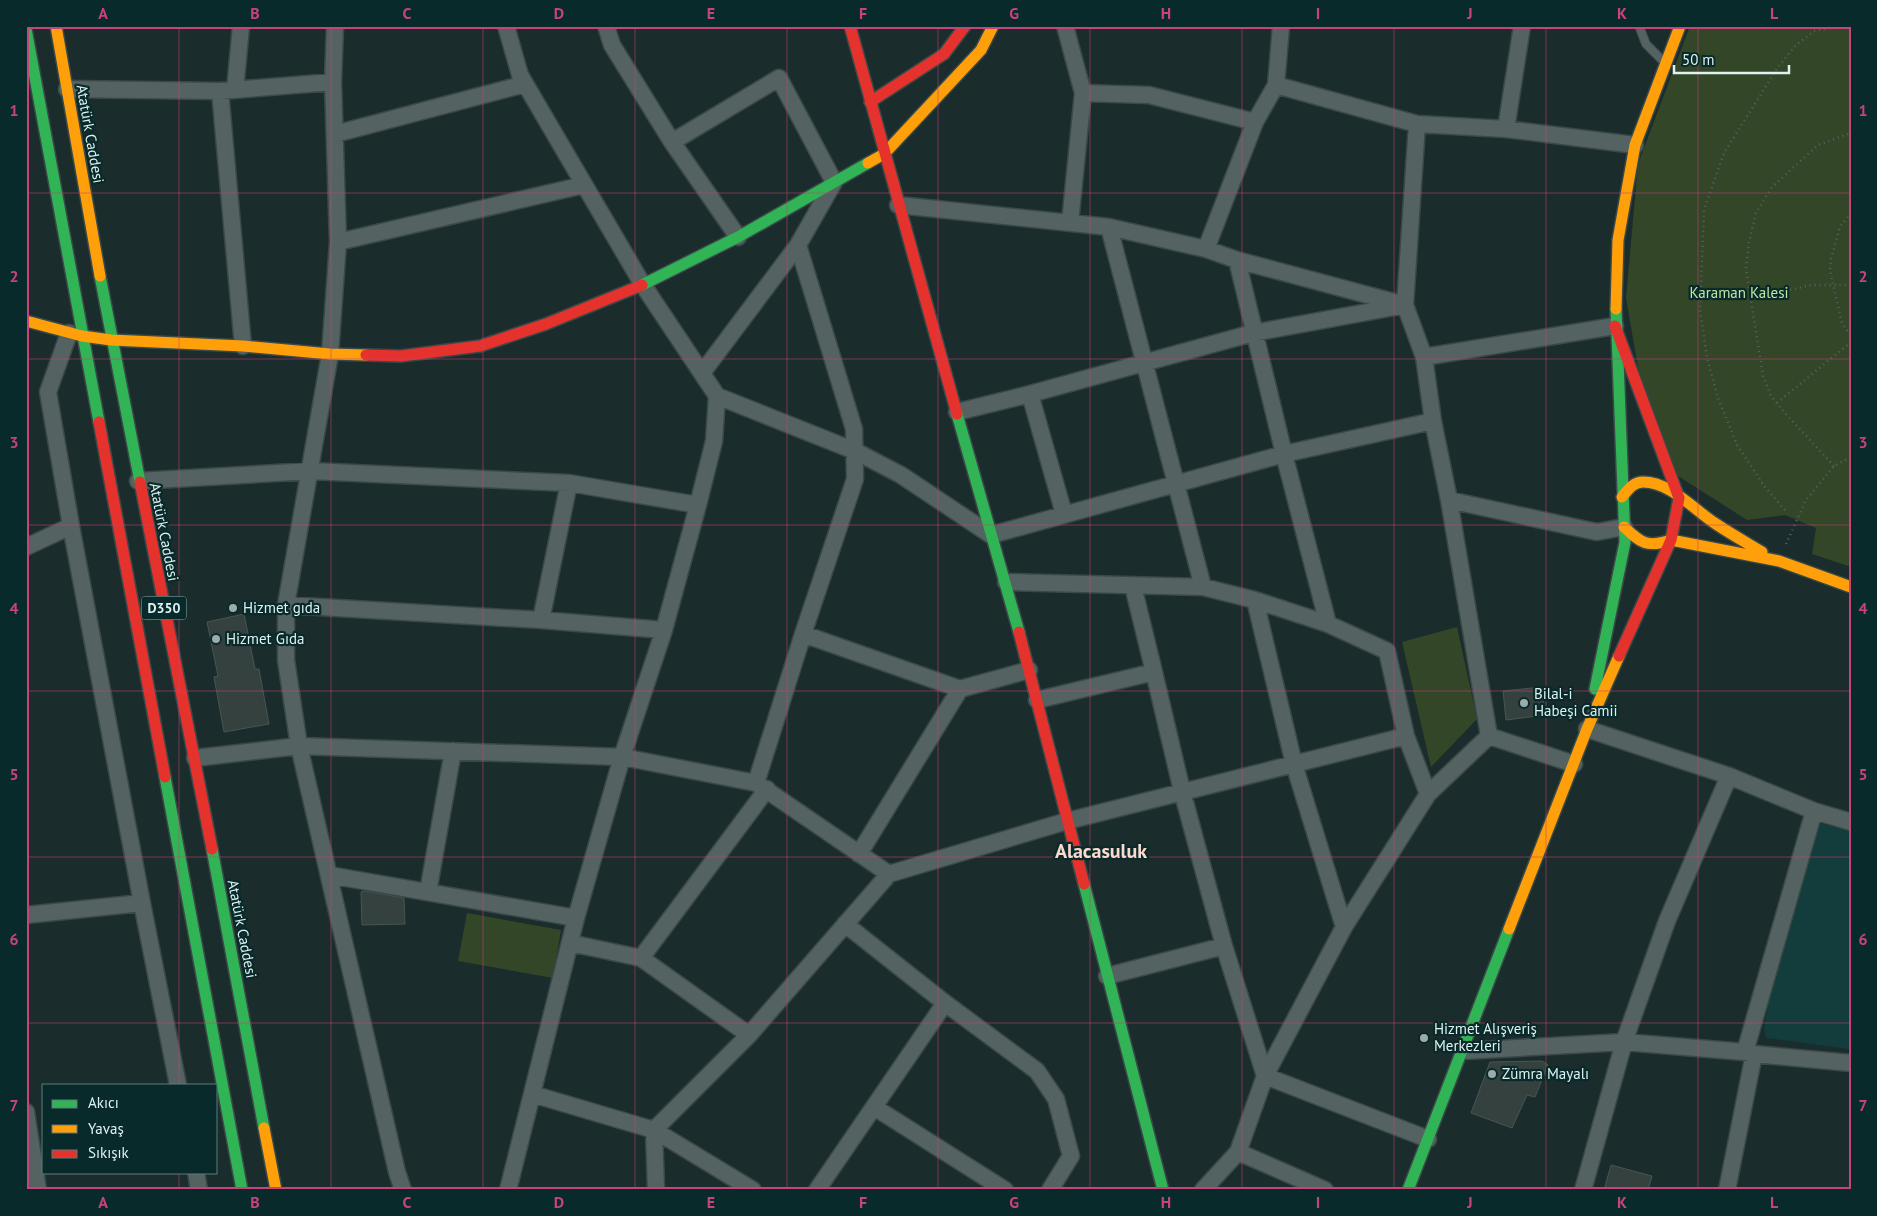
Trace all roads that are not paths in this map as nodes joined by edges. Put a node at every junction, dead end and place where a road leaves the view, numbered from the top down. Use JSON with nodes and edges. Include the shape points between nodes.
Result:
{"nodes":[{"id":1,"x":56,"y":26,"type":"edge"},
{"id":2,"x":240,"y":26,"type":"edge"},
{"id":3,"x":335,"y":26,"type":"edge"},
{"id":4,"x":506,"y":26,"type":"edge"},
{"id":5,"x":606,"y":26,"type":"edge"},
{"id":6,"x":850,"y":26,"type":"edge"},
{"id":7,"x":965,"y":26,"type":"edge"},
{"id":8,"x":993,"y":26,"type":"edge"},
{"id":9,"x":1065,"y":26,"type":"edge"},
{"id":10,"x":1281,"y":26,"type":"edge"},
{"id":11,"x":1522,"y":26,"type":"edge"},
{"id":12,"x":1639,"y":26,"type":"edge"},
{"id":13,"x":1680,"y":26,"type":"edge"},
{"id":14,"x":26,"y":29,"type":"edge"},
{"id":15,"x":1666,"y":64,"type":"junction"},
{"id":16,"x":333,"y":82,"type":"junction"},
{"id":17,"x":526,"y":84,"type":"junction"},
{"id":18,"x":1276,"y":85,"type":"junction"},
{"id":19,"x":67,"y":89,"type":"junction"},
{"id":20,"x":227,"y":90,"type":"junction"},
{"id":21,"x":1083,"y":93,"type":"junction"},
{"id":22,"x":870,"y":102,"type":"junction"},
{"id":23,"x":1255,"y":122,"type":"junction"},
{"id":24,"x":1417,"y":124,"type":"junction"},
{"id":25,"x":1506,"y":129,"type":"junction"},
{"id":26,"x":335,"y":134,"type":"junction"},
{"id":27,"x":672,"y":142,"type":"junction"},
{"id":28,"x":1635,"y":145,"type":"junction"},
{"id":29,"x":884,"y":154,"type":"junction"},
{"id":30,"x":834,"y":182,"type":"junction"},
{"id":31,"x":584,"y":185,"type":"junction"},
{"id":32,"x":898,"y":205,"type":"junction"},
{"id":33,"x":1070,"y":223,"type":"junction"},
{"id":34,"x":1109,"y":227,"type":"junction"},
{"id":35,"x":738,"y":237,"type":"junction"},
{"id":36,"x":338,"y":242,"type":"junction"},
{"id":37,"x":798,"y":245,"type":"junction"},
{"id":38,"x":1206,"y":248,"type":"junction"},
{"id":39,"x":1237,"y":260,"type":"junction"},
{"id":40,"x":643,"y":285,"type":"junction"},
{"id":41,"x":1404,"y":305,"type":"junction"},
{"id":42,"x":26,"y":321,"type":"edge"},
{"id":43,"x":1615,"y":326,"type":"junction"},
{"id":44,"x":1253,"y":333,"type":"junction"},
{"id":45,"x":76,"y":334,"type":"junction"},
{"id":46,"x":111,"y":340,"type":"junction"},
{"id":47,"x":242,"y":346,"type":"junction"},
{"id":48,"x":330,"y":354,"type":"junction"},
{"id":49,"x":1424,"y":357,"type":"junction"},
{"id":50,"x":1144,"y":363,"type":"junction"},
{"id":51,"x":702,"y":373,"type":"junction"},
{"id":52,"x":1030,"y":394,"type":"junction"},
{"id":53,"x":717,"y":396,"type":"junction"},
{"id":54,"x":957,"y":412,"type":"junction"},
{"id":55,"x":1433,"y":421,"type":"junction"},
{"id":56,"x":855,"y":451,"type":"junction"},
{"id":57,"x":1284,"y":454,"type":"junction"},
{"id":58,"x":311,"y":470,"type":"junction"},
{"id":59,"x":138,"y":481,"type":"junction"},
{"id":60,"x":569,"y":483,"type":"junction"},
{"id":61,"x":1175,"y":485,"type":"junction"},
{"id":62,"x":1622,"y":497,"type":"junction"},
{"id":63,"x":1678,"y":498,"type":"junction"},
{"id":64,"x":1449,"y":500,"type":"junction"},
{"id":65,"x":698,"y":505,"type":"junction"},
{"id":66,"x":1064,"y":514,"type":"junction"},
{"id":67,"x":71,"y":526,"type":"junction"},
{"id":68,"x":1624,"y":527,"type":"junction"},
{"id":69,"x":991,"y":535,"type":"junction"},
{"id":70,"x":1671,"y":540,"type":"junction"},
{"id":71,"x":26,"y":547,"type":"edge"},
{"id":72,"x":1779,"y":562,"type":"junction"},
{"id":73,"x":1006,"y":582,"type":"junction"},
{"id":74,"x":1133,"y":586,"type":"junction"},
{"id":75,"x":1203,"y":587,"type":"junction"},
{"id":76,"x":1851,"y":587,"type":"edge"},
{"id":77,"x":1255,"y":600,"type":"junction"},
{"id":78,"x":286,"y":605,"type":"junction"},
{"id":79,"x":541,"y":620,"type":"junction"},
{"id":80,"x":1328,"y":624,"type":"junction"},
{"id":81,"x":664,"y":630,"type":"junction"},
{"id":82,"x":803,"y":634,"type":"junction"},
{"id":83,"x":1029,"y":670,"type":"junction"},
{"id":84,"x":1154,"y":672,"type":"junction"},
{"id":85,"x":960,"y":689,"type":"junction"},
{"id":86,"x":1037,"y":700,"type":"junction"},
{"id":87,"x":1587,"y":730,"type":"junction"},
{"id":88,"x":1406,"y":736,"type":"junction"},
{"id":89,"x":1489,"y":736,"type":"junction"},
{"id":90,"x":299,"y":746,"type":"junction"},
{"id":91,"x":452,"y":751,"type":"junction"},
{"id":92,"x":622,"y":757,"type":"junction"},
{"id":93,"x":194,"y":758,"type":"junction"},
{"id":94,"x":1294,"y":764,"type":"junction"},
{"id":95,"x":1574,"y":764,"type":"junction"},
{"id":96,"x":1730,"y":776,"type":"junction"},
{"id":97,"x":762,"y":786,"type":"junction"},
{"id":98,"x":1182,"y":791,"type":"junction"},
{"id":99,"x":1428,"y":794,"type":"junction"},
{"id":100,"x":1814,"y":811,"type":"junction"},
{"id":101,"x":1067,"y":821,"type":"junction"},
{"id":102,"x":1851,"y":821,"type":"edge"},
{"id":103,"x":860,"y":854,"type":"junction"},
{"id":104,"x":889,"y":874,"type":"junction"},
{"id":105,"x":329,"y":875,"type":"junction"},
{"id":106,"x":428,"y":892,"type":"junction"},
{"id":107,"x":142,"y":903,"type":"junction"},
{"id":108,"x":26,"y":915,"type":"edge"},
{"id":109,"x":576,"y":918,"type":"junction"},
{"id":110,"x":845,"y":924,"type":"junction"},
{"id":111,"x":1344,"y":927,"type":"junction"},
{"id":112,"x":570,"y":943,"type":"junction"},
{"id":113,"x":1224,"y":946,"type":"junction"},
{"id":114,"x":641,"y":958,"type":"junction"},
{"id":115,"x":1107,"y":976,"type":"junction"},
{"id":116,"x":946,"y":1003,"type":"junction"},
{"id":117,"x":749,"y":1035,"type":"junction"},
{"id":118,"x":1624,"y":1042,"type":"junction"},
{"id":119,"x":1463,"y":1051,"type":"junction"},
{"id":120,"x":1749,"y":1053,"type":"junction"},
{"id":121,"x":1851,"y":1063,"type":"edge"},
{"id":122,"x":1265,"y":1076,"type":"junction"},
{"id":123,"x":178,"y":1084,"type":"edge"},
{"id":124,"x":532,"y":1094,"type":"junction"},
{"id":125,"x":874,"y":1107,"type":"junction"},
{"id":126,"x":26,"y":1112,"type":"edge"},
{"id":127,"x":654,"y":1130,"type":"junction"},
{"id":128,"x":1428,"y":1139,"type":"junction"},
{"id":129,"x":1238,"y":1152,"type":"junction"},
{"id":130,"x":196,"y":1174,"type":"edge"},
{"id":131,"x":38,"y":1190,"type":"edge"},
{"id":132,"x":200,"y":1190,"type":"edge"},
{"id":133,"x":242,"y":1190,"type":"edge"},
{"id":134,"x":276,"y":1190,"type":"edge"},
{"id":135,"x":403,"y":1190,"type":"edge"},
{"id":136,"x":508,"y":1190,"type":"edge"},
{"id":137,"x":656,"y":1190,"type":"edge"},
{"id":138,"x":753,"y":1190,"type":"edge"},
{"id":139,"x":817,"y":1190,"type":"edge"},
{"id":140,"x":1005,"y":1190,"type":"edge"},
{"id":141,"x":1050,"y":1190,"type":"edge"},
{"id":142,"x":1163,"y":1190,"type":"edge"},
{"id":143,"x":1203,"y":1190,"type":"edge"},
{"id":144,"x":1325,"y":1190,"type":"edge"},
{"id":145,"x":1408,"y":1190,"type":"edge"},
{"id":146,"x":1583,"y":1190,"type":"edge"},
{"id":147,"x":1727,"y":1190,"type":"edge"}],
"edges":[{"from":1,"to":19,"type":"main road","name":"Atatürk Caddesi","number":"D350"},
{"from":2,"to":20,"type":"street"},
{"from":3,"to":16,"type":"street"},
{"from":4,"to":17,"type":"street","via":[[520,75]]},
{"from":5,"to":27,"type":"street","via":[[612,45]]},
{"from":6,"to":22,"type":"main road"},
{"from":7,"to":22,"type":"main road","via":[[944,54]]},
{"from":8,"to":29,"type":"main road","via":[[981,50]]},
{"from":9,"to":21,"type":"street"},
{"from":10,"to":18,"type":"street"},
{"from":11,"to":25,"type":"street"},
{"from":12,"to":15,"type":"lane","via":[[1646,44]]},
{"from":13,"to":15,"type":"main road"},
{"from":14,"to":45,"type":"main road","number":"D350"},
{"from":15,"to":28,"type":"main road"},
{"from":16,"to":20,"type":"street"},
{"from":16,"to":26,"type":"street"},
{"from":17,"to":26,"type":"street"},
{"from":17,"to":31,"type":"street"},
{"from":18,"to":23,"type":"street"},
{"from":18,"to":24,"type":"street"},
{"from":19,"to":20,"type":"street"},
{"from":19,"to":46,"type":"main road","name":"Atatürk Caddesi","number":"D350"},
{"from":20,"to":47,"type":"street"},
{"from":21,"to":23,"type":"street","via":[[1149,95]]},
{"from":21,"to":33,"type":"street"},
{"from":22,"to":29,"type":"main road"},
{"from":23,"to":38,"type":"street"},
{"from":24,"to":25,"type":"street"},
{"from":24,"to":41,"type":"street"},
{"from":25,"to":28,"type":"street"},
{"from":26,"to":36,"type":"street"},
{"from":27,"to":30,"type":"street","via":[[778,78]]},
{"from":27,"to":35,"type":"street"},
{"from":28,"to":43,"type":"main road","via":[[1618,240]]},
{"from":29,"to":30,"type":"main road"},
{"from":29,"to":32,"type":"main road"},
{"from":30,"to":35,"type":"main road"},
{"from":30,"to":37,"type":"street"},
{"from":31,"to":36,"type":"street"},
{"from":31,"to":40,"type":"street"},
{"from":32,"to":33,"type":"street"},
{"from":32,"to":54,"type":"main road"},
{"from":33,"to":34,"type":"street"},
{"from":34,"to":38,"type":"street"},
{"from":34,"to":50,"type":"street"},
{"from":35,"to":40,"type":"main road"},
{"from":36,"to":48,"type":"street"},
{"from":37,"to":51,"type":"street"},
{"from":37,"to":56,"type":"street","via":[[854,429]]},
{"from":38,"to":39,"type":"street"},
{"from":39,"to":41,"type":"street"},
{"from":39,"to":44,"type":"street"},
{"from":40,"to":48,"type":"main road","via":[[546,324],[480,346],[401,356]]},
{"from":40,"to":51,"type":"street"},
{"from":41,"to":44,"type":"street"},
{"from":41,"to":49,"type":"street"},
{"from":42,"to":45,"type":"main road"},
{"from":43,"to":49,"type":"street"},
{"from":43,"to":62,"type":"main road"},
{"from":43,"to":63,"type":"main road"},
{"from":44,"to":50,"type":"street"},
{"from":44,"to":57,"type":"street"},
{"from":45,"to":46,"type":"main road"},
{"from":45,"to":67,"type":"street","via":[[48,392]]},
{"from":45,"to":133,"type":"main road","number":"D350"},
{"from":46,"to":47,"type":"main road"},
{"from":46,"to":59,"type":"main road","name":"Atatürk Caddesi","number":"D350"},
{"from":47,"to":48,"type":"main road"},
{"from":48,"to":58,"type":"street"},
{"from":49,"to":55,"type":"street"},
{"from":50,"to":52,"type":"street"},
{"from":50,"to":61,"type":"street"},
{"from":51,"to":53,"type":"street"},
{"from":52,"to":54,"type":"street"},
{"from":52,"to":66,"type":"street"},
{"from":53,"to":56,"type":"street"},
{"from":53,"to":65,"type":"street","via":[[714,441]]},
{"from":54,"to":69,"type":"main road"},
{"from":55,"to":57,"type":"street"},
{"from":55,"to":64,"type":"street"},
{"from":56,"to":69,"type":"street","via":[[900,475]]},
{"from":56,"to":82,"type":"street","via":[[855,479]]},
{"from":57,"to":61,"type":"street"},
{"from":57,"to":80,"type":"street"},
{"from":58,"to":59,"type":"street"},
{"from":58,"to":60,"type":"street"},
{"from":58,"to":78,"type":"street"},
{"from":59,"to":93,"type":"main road","name":"Atatürk Caddesi","number":"D350"},
{"from":60,"to":65,"type":"street"},
{"from":60,"to":79,"type":"street"},
{"from":61,"to":66,"type":"street"},
{"from":61,"to":75,"type":"street"},
{"from":62,"to":63,"type":"main road","via":[[1631,486],[1645,482],[1657,485]]},
{"from":62,"to":68,"type":"main road"},
{"from":63,"to":70,"type":"main road"},
{"from":63,"to":72,"type":"main road"},
{"from":64,"to":68,"type":"street","via":[[1597,532]]},
{"from":64,"to":89,"type":"street"},
{"from":65,"to":81,"type":"street"},
{"from":66,"to":69,"type":"street"},
{"from":67,"to":71,"type":"street"},
{"from":67,"to":107,"type":"street"},
{"from":68,"to":70,"type":"main road","via":[[1647,545]]},
{"from":68,"to":87,"type":"main road","via":[[1625,542]]},
{"from":69,"to":73,"type":"main road"},
{"from":70,"to":72,"type":"main road"},
{"from":70,"to":87,"type":"main road"},
{"from":72,"to":76,"type":"main road"},
{"from":73,"to":74,"type":"street"},
{"from":73,"to":83,"type":"main road"},
{"from":74,"to":75,"type":"street"},
{"from":74,"to":84,"type":"street"},
{"from":75,"to":77,"type":"street"},
{"from":77,"to":80,"type":"street"},
{"from":77,"to":94,"type":"street"},
{"from":78,"to":79,"type":"street"},
{"from":78,"to":90,"type":"street","via":[[286,660]]},
{"from":79,"to":81,"type":"street"},
{"from":80,"to":88,"type":"street","via":[[1387,651]]},
{"from":81,"to":92,"type":"street"},
{"from":82,"to":85,"type":"street"},
{"from":82,"to":97,"type":"street"},
{"from":83,"to":85,"type":"street"},
{"from":83,"to":86,"type":"main road"},
{"from":84,"to":86,"type":"street"},
{"from":84,"to":98,"type":"street"},
{"from":85,"to":103,"type":"street"},
{"from":86,"to":101,"type":"main road"},
{"from":87,"to":95,"type":"main road"},
{"from":87,"to":96,"type":"street"},
{"from":88,"to":94,"type":"street"},
{"from":88,"to":99,"type":"street"},
{"from":89,"to":95,"type":"street"},
{"from":89,"to":99,"type":"street"},
{"from":90,"to":91,"type":"street"},
{"from":90,"to":93,"type":"street"},
{"from":90,"to":105,"type":"street"},
{"from":91,"to":92,"type":"street"},
{"from":91,"to":106,"type":"street"},
{"from":92,"to":97,"type":"street"},
{"from":92,"to":109,"type":"street"},
{"from":93,"to":134,"type":"main road","name":"Atatürk Caddesi","number":"D350"},
{"from":94,"to":98,"type":"street"},
{"from":94,"to":111,"type":"street"},
{"from":95,"to":119,"type":"main road"},
{"from":96,"to":100,"type":"street"},
{"from":96,"to":118,"type":"street","via":[[1667,921]]},
{"from":97,"to":103,"type":"street"},
{"from":97,"to":114,"type":"street"},
{"from":98,"to":101,"type":"street"},
{"from":98,"to":113,"type":"street"},
{"from":99,"to":111,"type":"street"},
{"from":100,"to":102,"type":"street"},
{"from":100,"to":120,"type":"street"},
{"from":101,"to":104,"type":"street"},
{"from":101,"to":115,"type":"main road"},
{"from":103,"to":104,"type":"street"},
{"from":104,"to":110,"type":"street"},
{"from":105,"to":106,"type":"street"},
{"from":105,"to":135,"type":"street"},
{"from":106,"to":109,"type":"street"},
{"from":107,"to":108,"type":"street"},
{"from":107,"to":123,"type":"street"},
{"from":109,"to":112,"type":"street"},
{"from":110,"to":116,"type":"street"},
{"from":110,"to":117,"type":"street"},
{"from":111,"to":122,"type":"street"},
{"from":112,"to":114,"type":"street"},
{"from":112,"to":124,"type":"street"},
{"from":113,"to":115,"type":"street"},
{"from":113,"to":122,"type":"street"},
{"from":114,"to":117,"type":"street"},
{"from":115,"to":142,"type":"main road"},
{"from":116,"to":125,"type":"street"},
{"from":116,"to":141,"type":"street","via":[[1038,1071],[1056,1100],[1071,1156]]},
{"from":117,"to":127,"type":"street"},
{"from":118,"to":119,"type":"street"},
{"from":118,"to":120,"type":"street"},
{"from":118,"to":146,"type":"street"},
{"from":119,"to":128,"type":"main road"},
{"from":120,"to":121,"type":"street"},
{"from":120,"to":147,"type":"street"},
{"from":122,"to":128,"type":"street"},
{"from":122,"to":129,"type":"street"},
{"from":124,"to":127,"type":"street"},
{"from":124,"to":136,"type":"street"},
{"from":125,"to":139,"type":"street"},
{"from":125,"to":140,"type":"street"},
{"from":126,"to":131,"type":"street"},
{"from":127,"to":137,"type":"street"},
{"from":127,"to":138,"type":"street"},
{"from":128,"to":145,"type":"main road"},
{"from":129,"to":143,"type":"street"},
{"from":129,"to":144,"type":"street"},
{"from":130,"to":132,"type":"street"}]}
